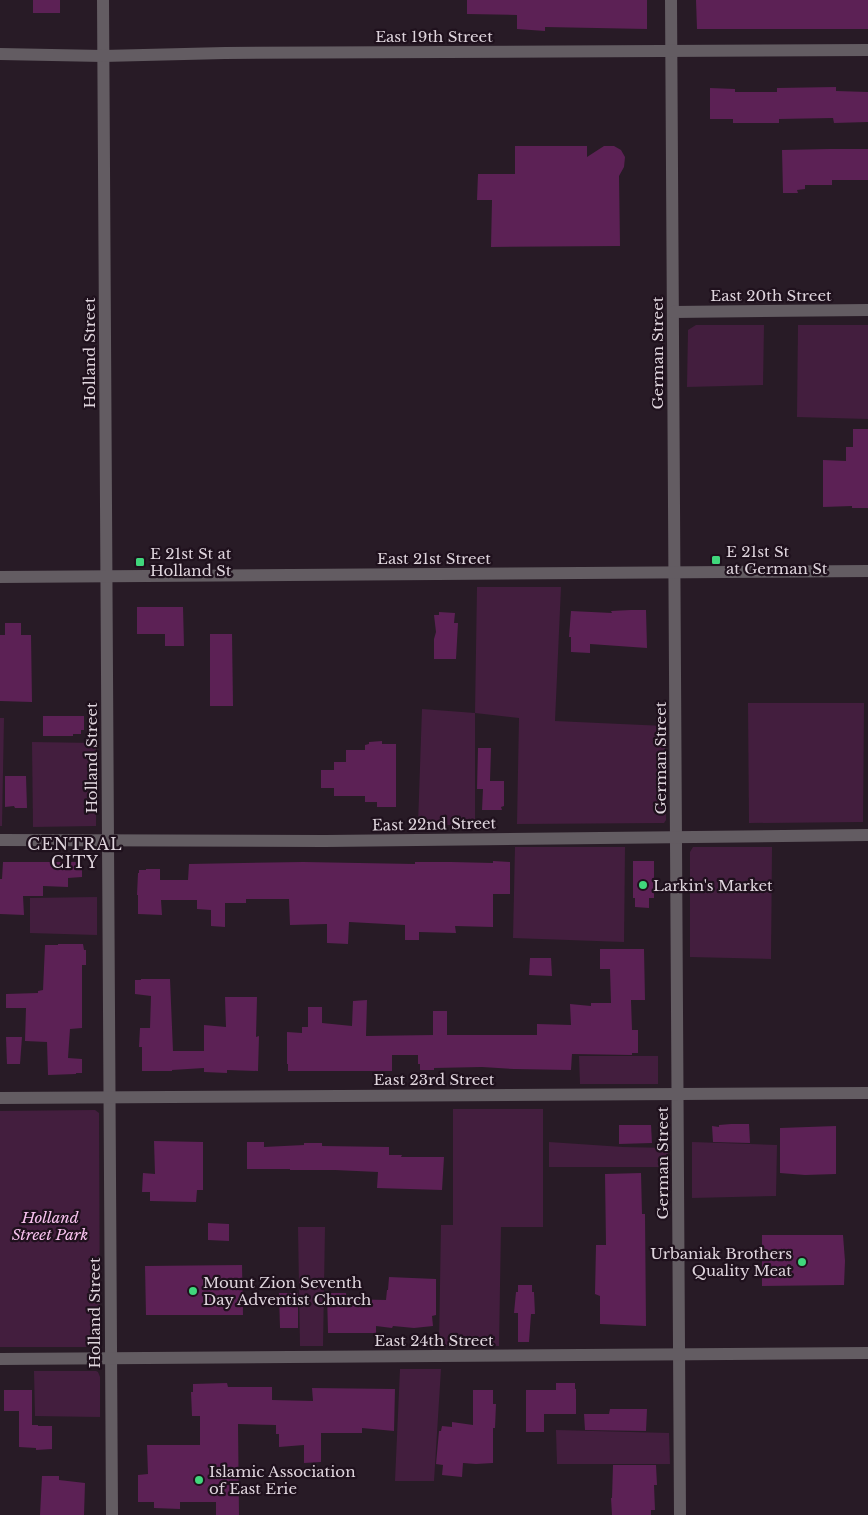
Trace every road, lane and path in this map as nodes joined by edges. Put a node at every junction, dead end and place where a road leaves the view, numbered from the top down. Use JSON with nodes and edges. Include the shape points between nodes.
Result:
{"nodes":[{"id":1,"x":103,"y":0,"type":"edge"},
{"id":2,"x":672,"y":0,"type":"edge"},
{"id":3,"x":868,"y":50,"type":"edge"},
{"id":4,"x":672,"y":51,"type":"junction"},
{"id":5,"x":0,"y":54,"type":"edge"},
{"id":6,"x":103,"y":56,"type":"junction"},
{"id":7,"x":868,"y":310,"type":"edge"},
{"id":8,"x":674,"y":312,"type":"junction"},
{"id":9,"x":868,"y":571,"type":"edge"},
{"id":10,"x":675,"y":572,"type":"junction"},
{"id":11,"x":106,"y":576,"type":"junction"},
{"id":12,"x":0,"y":577,"type":"edge"},
{"id":13,"x":868,"y":836,"type":"edge"},
{"id":14,"x":676,"y":838,"type":"junction"},
{"id":15,"x":0,"y":840,"type":"edge"},
{"id":16,"x":108,"y":841,"type":"junction"},
{"id":17,"x":868,"y":1093,"type":"edge"},
{"id":18,"x":678,"y":1094,"type":"junction"},
{"id":19,"x":109,"y":1097,"type":"junction"},
{"id":20,"x":0,"y":1098,"type":"edge"},
{"id":21,"x":868,"y":1354,"type":"edge"},
{"id":22,"x":679,"y":1355,"type":"junction"},
{"id":23,"x":111,"y":1358,"type":"junction"},
{"id":24,"x":0,"y":1359,"type":"edge"},
{"id":25,"x":112,"y":1515,"type":"edge"},
{"id":26,"x":680,"y":1515,"type":"edge"}],
"edges":[{"from":1,"to":6,"type":"street","name":"Holland Street"},
{"from":2,"to":4,"type":"street","name":"German Street"},
{"from":3,"to":4,"type":"street","name":"East 19th Street"},
{"from":4,"to":6,"type":"street","name":"East 19th Street"},
{"from":4,"to":8,"type":"street","name":"German Street"},
{"from":5,"to":6,"type":"street","name":"East 19th Street"},
{"from":6,"to":11,"type":"street","name":"Holland Street"},
{"from":7,"to":8,"type":"street","name":"East 20th Street"},
{"from":8,"to":10,"type":"street","name":"German Street"},
{"from":9,"to":10,"type":"street","name":"East 21st Street"},
{"from":10,"to":11,"type":"street","name":"East 21st Street"},
{"from":10,"to":14,"type":"street","name":"German Street"},
{"from":11,"to":12,"type":"street","name":"East 21st Street"},
{"from":11,"to":16,"type":"street","name":"Holland Street"},
{"from":13,"to":14,"type":"street","name":"East 22nd Street"},
{"from":14,"to":16,"type":"street","name":"East 22nd Street"},
{"from":14,"to":18,"type":"street","name":"German Street"},
{"from":15,"to":16,"type":"street","name":"East 22nd Street"},
{"from":16,"to":19,"type":"street","name":"Holland Street"},
{"from":17,"to":18,"type":"street","name":"East 23rd Street"},
{"from":18,"to":19,"type":"street","name":"East 23rd Street"},
{"from":18,"to":22,"type":"street","name":"German Street"},
{"from":19,"to":20,"type":"street","name":"East 23rd Street"},
{"from":19,"to":23,"type":"street","name":"Holland Street"},
{"from":21,"to":22,"type":"street","name":"East 24th Street"},
{"from":22,"to":23,"type":"street","name":"East 24th Street"},
{"from":22,"to":26,"type":"street","name":"German Street"},
{"from":23,"to":24,"type":"street","name":"East 24th Street"},
{"from":23,"to":25,"type":"street","name":"Holland Street"}]}
